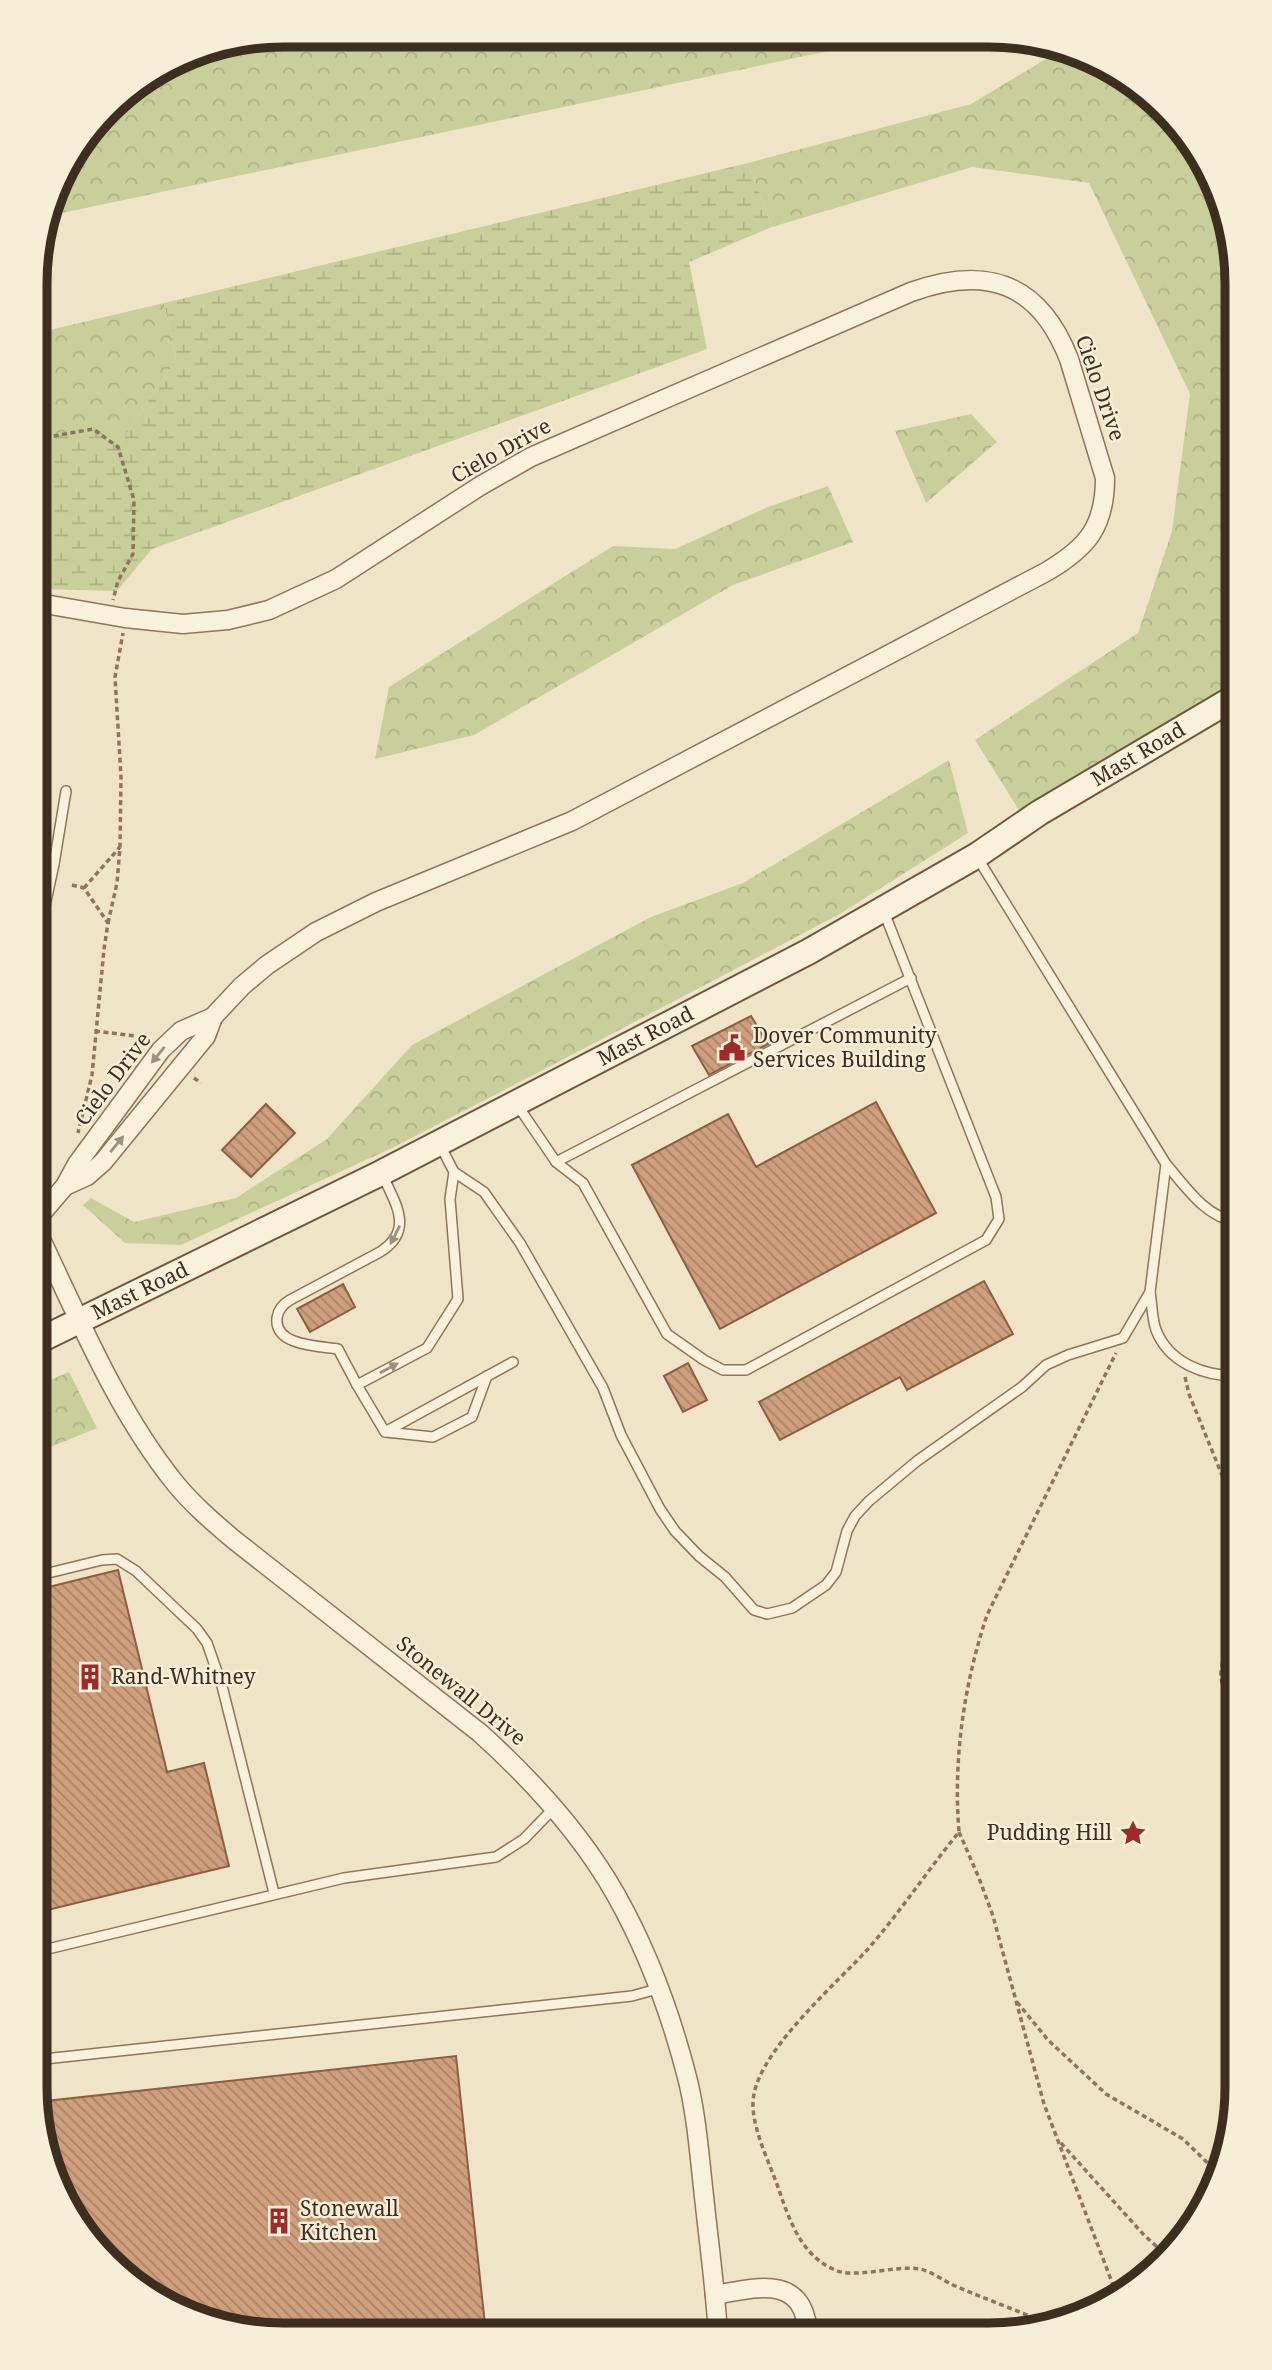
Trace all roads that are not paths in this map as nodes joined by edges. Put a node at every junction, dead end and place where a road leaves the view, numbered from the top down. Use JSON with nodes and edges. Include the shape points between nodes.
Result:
{"nodes":[{"id":1,"x":47,"y":604,"type":"edge"},
{"id":2,"x":1225,"y":702,"type":"edge"},
{"id":3,"x":66,"y":791,"type":"dead end"},
{"id":4,"x":976,"y":856,"type":"junction"},
{"id":5,"x":47,"y":861,"type":"edge"},
{"id":6,"x":54,"y":864,"type":"junction"},
{"id":7,"x":47,"y":897,"type":"edge"},
{"id":8,"x":883,"y":910,"type":"junction"},
{"id":9,"x":912,"y":978,"type":"junction"},
{"id":10,"x":515,"y":1103,"type":"junction"},
{"id":11,"x":439,"y":1143,"type":"junction"},
{"id":12,"x":556,"y":1162,"type":"junction"},
{"id":13,"x":1166,"y":1164,"type":"junction"},
{"id":14,"x":454,"y":1172,"type":"junction"},
{"id":15,"x":381,"y":1173,"type":"junction"},
{"id":16,"x":47,"y":1207,"type":"edge"},
{"id":17,"x":1224,"y":1218,"type":"edge"},
{"id":18,"x":47,"y":1252,"type":"edge"},
{"id":19,"x":1150,"y":1292,"type":"junction"},
{"id":20,"x":80,"y":1320,"type":"junction"},
{"id":21,"x":47,"y":1336,"type":"edge"},
{"id":22,"x":513,"y":1362,"type":"dead end"},
{"id":23,"x":487,"y":1376,"type":"junction"},
{"id":24,"x":1224,"y":1376,"type":"edge"},
{"id":25,"x":357,"y":1385,"type":"junction"},
{"id":26,"x":385,"y":1432,"type":"junction"},
{"id":27,"x":47,"y":1573,"type":"edge"},
{"id":28,"x":554,"y":1808,"type":"junction"},
{"id":29,"x":274,"y":1893,"type":"junction"},
{"id":30,"x":47,"y":1949,"type":"edge"},
{"id":31,"x":657,"y":1989,"type":"junction"},
{"id":32,"x":47,"y":2059,"type":"edge"},
{"id":33,"x":715,"y":2295,"type":"junction"},
{"id":34,"x":717,"y":2323,"type":"edge"},
{"id":35,"x":807,"y":2323,"type":"edge"}],
"edges":[{"from":1,"to":16,"type":"street","name":"Cielo Drive","via":[[183,624],[269,610],[336,579],[480,486],[553,446],[932,285],[957,280],[998,283],[1030,299],[1044,313],[1062,341],[1105,478],[1097,525],[1082,548],[1066,561],[572,821],[376,902],[316,932],[267,965],[213,1017],[206,1036],[103,1162],[65,1186]]},
{"from":2,"to":4,"type":"street","name":"Mast Road"},
{"from":3,"to":6,"type":"lane"},
{"from":4,"to":8,"type":"street","name":"Mast Road"},
{"from":4,"to":13,"type":"lane"},
{"from":5,"to":6,"type":"lane"},
{"from":6,"to":7,"type":"lane"},
{"from":8,"to":9,"type":"lane"},
{"from":8,"to":10,"type":"street","name":"Mast Road"},
{"from":9,"to":12,"type":"lane"},
{"from":9,"to":12,"type":"lane","via":[[996,1197],[999,1219],[986,1240],[746,1370],[723,1370],[667,1334],[583,1183]]},
{"from":10,"to":11,"type":"street","name":"Mast Road"},
{"from":10,"to":12,"type":"lane"},
{"from":11,"to":14,"type":"lane"},
{"from":11,"to":15,"type":"street","name":"Mast Road"},
{"from":13,"to":17,"type":"lane","via":[[1196,1199]]},
{"from":13,"to":19,"type":"lane"},
{"from":14,"to":19,"type":"lane","via":[[484,1192],[520,1243],[603,1388],[621,1435],[675,1531],[754,1611],[767,1614],[792,1608],[826,1585],[836,1572],[847,1531],[869,1501],[1046,1365],[1123,1338]]},
{"from":25,"to":14,"type":"lane","one_way":true,"via":[[427,1348],[458,1299],[450,1199]]},
{"from":15,"to":20,"type":"street","name":"Mast Road"},
{"from":15,"to":25,"type":"lane","one_way":true,"via":[[399,1212],[394,1241],[290,1300],[277,1317],[280,1331],[289,1339],[338,1349]]},
{"from":18,"to":20,"type":"street","name":"Stonewall Drive"},
{"from":19,"to":24,"type":"lane","via":[[1156,1329],[1165,1347],[1201,1372]]},
{"from":20,"to":21,"type":"street","name":"Mast Road"},
{"from":20,"to":28,"type":"street","name":"Stonewall Drive","via":[[148,1448],[202,1513],[480,1733]]},
{"from":22,"to":23,"type":"lane"},
{"from":23,"to":26,"type":"lane"},
{"from":23,"to":26,"type":"lane","via":[[472,1417],[433,1437]]},
{"from":25,"to":26,"type":"lane"},
{"from":27,"to":29,"type":"lane","via":[[117,1559],[183,1612],[197,1629],[222,1686]]},
{"from":28,"to":29,"type":"lane","via":[[524,1839],[496,1857],[344,1878]]},
{"from":28,"to":31,"type":"street","name":"Stonewall Drive","via":[[615,1895]]},
{"from":29,"to":30,"type":"lane"},
{"from":31,"to":32,"type":"lane","via":[[632,1996]]},
{"from":31,"to":33,"type":"street","name":"Stonewall Drive","via":[[687,2078]]},
{"from":33,"to":34,"type":"street","name":"Stonewall Drive"},
{"from":33,"to":35,"type":"street","via":[[761,2286],[776,2288],[800,2305]]}]}
